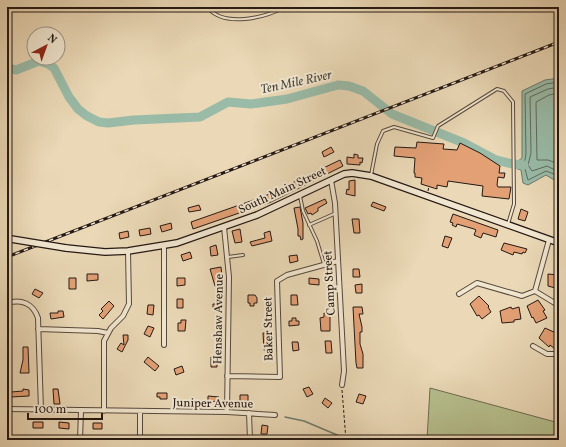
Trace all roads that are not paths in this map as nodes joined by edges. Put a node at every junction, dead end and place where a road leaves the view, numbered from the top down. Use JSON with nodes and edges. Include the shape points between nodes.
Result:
{"nodes":[{"id":1,"x":207,"y":7,"type":"edge"},
{"id":2,"x":285,"y":7,"type":"edge"},
{"id":3,"x":371,"y":176,"type":"junction"},
{"id":4,"x":331,"y":180,"type":"junction"},
{"id":5,"x":300,"y":196,"type":"junction"},
{"id":6,"x":336,"y":214,"type":"junction"},
{"id":7,"x":310,"y":225,"type":"junction"},
{"id":8,"x":507,"y":226,"type":"junction"},
{"id":9,"x":224,"y":227,"type":"junction"},
{"id":10,"x":9,"y":239,"type":"edge"},
{"id":11,"x":549,"y":240,"type":"junction"},
{"id":12,"x":559,"y":243,"type":"edge"},
{"id":13,"x":164,"y":245,"type":"junction"},
{"id":14,"x":128,"y":251,"type":"junction"},
{"id":15,"x":243,"y":254,"type":"dead end"},
{"id":16,"x":228,"y":257,"type":"junction"},
{"id":17,"x":338,"y":261,"type":"junction"},
{"id":18,"x":324,"y":265,"type":"junction"},
{"id":19,"x":535,"y":291,"type":"junction"},
{"id":20,"x":459,"y":294,"type":"dead end"},
{"id":21,"x":7,"y":304,"type":"edge"},
{"id":22,"x":559,"y":305,"type":"edge"},
{"id":23,"x":559,"y":315,"type":"edge"},
{"id":24,"x":38,"y":329,"type":"junction"},
{"id":25,"x":108,"y":333,"type":"junction"},
{"id":26,"x":164,"y":346,"type":"dead end"},
{"id":27,"x":533,"y":346,"type":"dead end"},
{"id":28,"x":559,"y":354,"type":"edge"},
{"id":29,"x":227,"y":376,"type":"junction"},
{"id":30,"x":342,"y":385,"type":"road end"},
{"id":31,"x":7,"y":409,"type":"edge"},
{"id":32,"x":41,"y":410,"type":"junction"},
{"id":33,"x":81,"y":411,"type":"junction"},
{"id":34,"x":104,"y":411,"type":"junction"},
{"id":35,"x":140,"y":412,"type":"junction"},
{"id":36,"x":227,"y":412,"type":"junction"},
{"id":37,"x":249,"y":413,"type":"junction"},
{"id":38,"x":275,"y":415,"type":"dead end"},
{"id":39,"x":80,"y":440,"type":"edge"},
{"id":40,"x":140,"y":440,"type":"edge"},
{"id":41,"x":250,"y":440,"type":"edge"}],
"edges":[{"from":1,"to":2,"type":"lane","via":[[210,11],[230,19],[244,20]]},
{"from":3,"to":4,"type":"main road","name":"South Main Street","via":[[352,173]]},
{"from":3,"to":8,"type":"main road","name":"South Main Street"},
{"from":3,"to":8,"type":"lane","via":[[377,144],[383,131],[394,127],[433,138],[438,126],[497,89],[504,91],[513,102],[515,169],[514,204]]},
{"from":4,"to":5,"type":"main road","name":"South Main Street"},
{"from":4,"to":6,"type":"street","name":"Camp Street"},
{"from":5,"to":7,"type":"lane","via":[[303,211]]},
{"from":5,"to":9,"type":"main road","name":"South Main Street"},
{"from":6,"to":7,"type":"lane"},
{"from":6,"to":17,"type":"street","name":"Camp Street"},
{"from":7,"to":18,"type":"lane"},
{"from":8,"to":11,"type":"main road","name":"South Main Street"},
{"from":9,"to":13,"type":"main road","name":"South Main Street"},
{"from":9,"to":16,"type":"street","name":"Henshaw Avenue"},
{"from":10,"to":14,"type":"main road","name":"South Main Street","bridge":true,"via":[[105,252]]},
{"from":11,"to":12,"type":"main road","name":"South Main Street"},
{"from":11,"to":19,"type":"street"},
{"from":13,"to":14,"type":"main road","name":"South Main Street"},
{"from":13,"to":26,"type":"street"},
{"from":14,"to":25,"type":"street","via":[[128,304],[123,316]]},
{"from":15,"to":16,"type":"lane"},
{"from":16,"to":29,"type":"street","name":"Henshaw Avenue"},
{"from":17,"to":18,"type":"street"},
{"from":17,"to":30,"type":"street","name":"Camp Street","via":[[344,371]]},
{"from":18,"to":29,"type":"street","name":"Baker Street","via":[[277,280],[280,377]]},
{"from":19,"to":20,"type":"street","via":[[522,296],[477,283]]},
{"from":19,"to":22,"type":"street"},
{"from":21,"to":24,"type":"street","via":[[20,301],[33,308],[38,318]]},
{"from":22,"to":23,"type":"street"},
{"from":24,"to":25,"type":"street"},
{"from":24,"to":32,"type":"street"},
{"from":25,"to":34,"type":"street","via":[[104,346]]},
{"from":27,"to":28,"type":"street","via":[[546,354]]},
{"from":29,"to":36,"type":"street","name":"Henshaw Avenue"},
{"from":31,"to":32,"type":"street","name":"Juniper Avenue"},
{"from":32,"to":33,"type":"street","name":"Juniper Avenue"},
{"from":33,"to":34,"type":"street","name":"Juniper Avenue"},
{"from":33,"to":39,"type":"street"},
{"from":34,"to":35,"type":"street","name":"Juniper Avenue"},
{"from":35,"to":36,"type":"street","name":"Juniper Avenue"},
{"from":35,"to":40,"type":"street"},
{"from":36,"to":37,"type":"street","name":"Juniper Avenue"},
{"from":37,"to":38,"type":"street","name":"Juniper Avenue"},
{"from":37,"to":41,"type":"street"}]}
